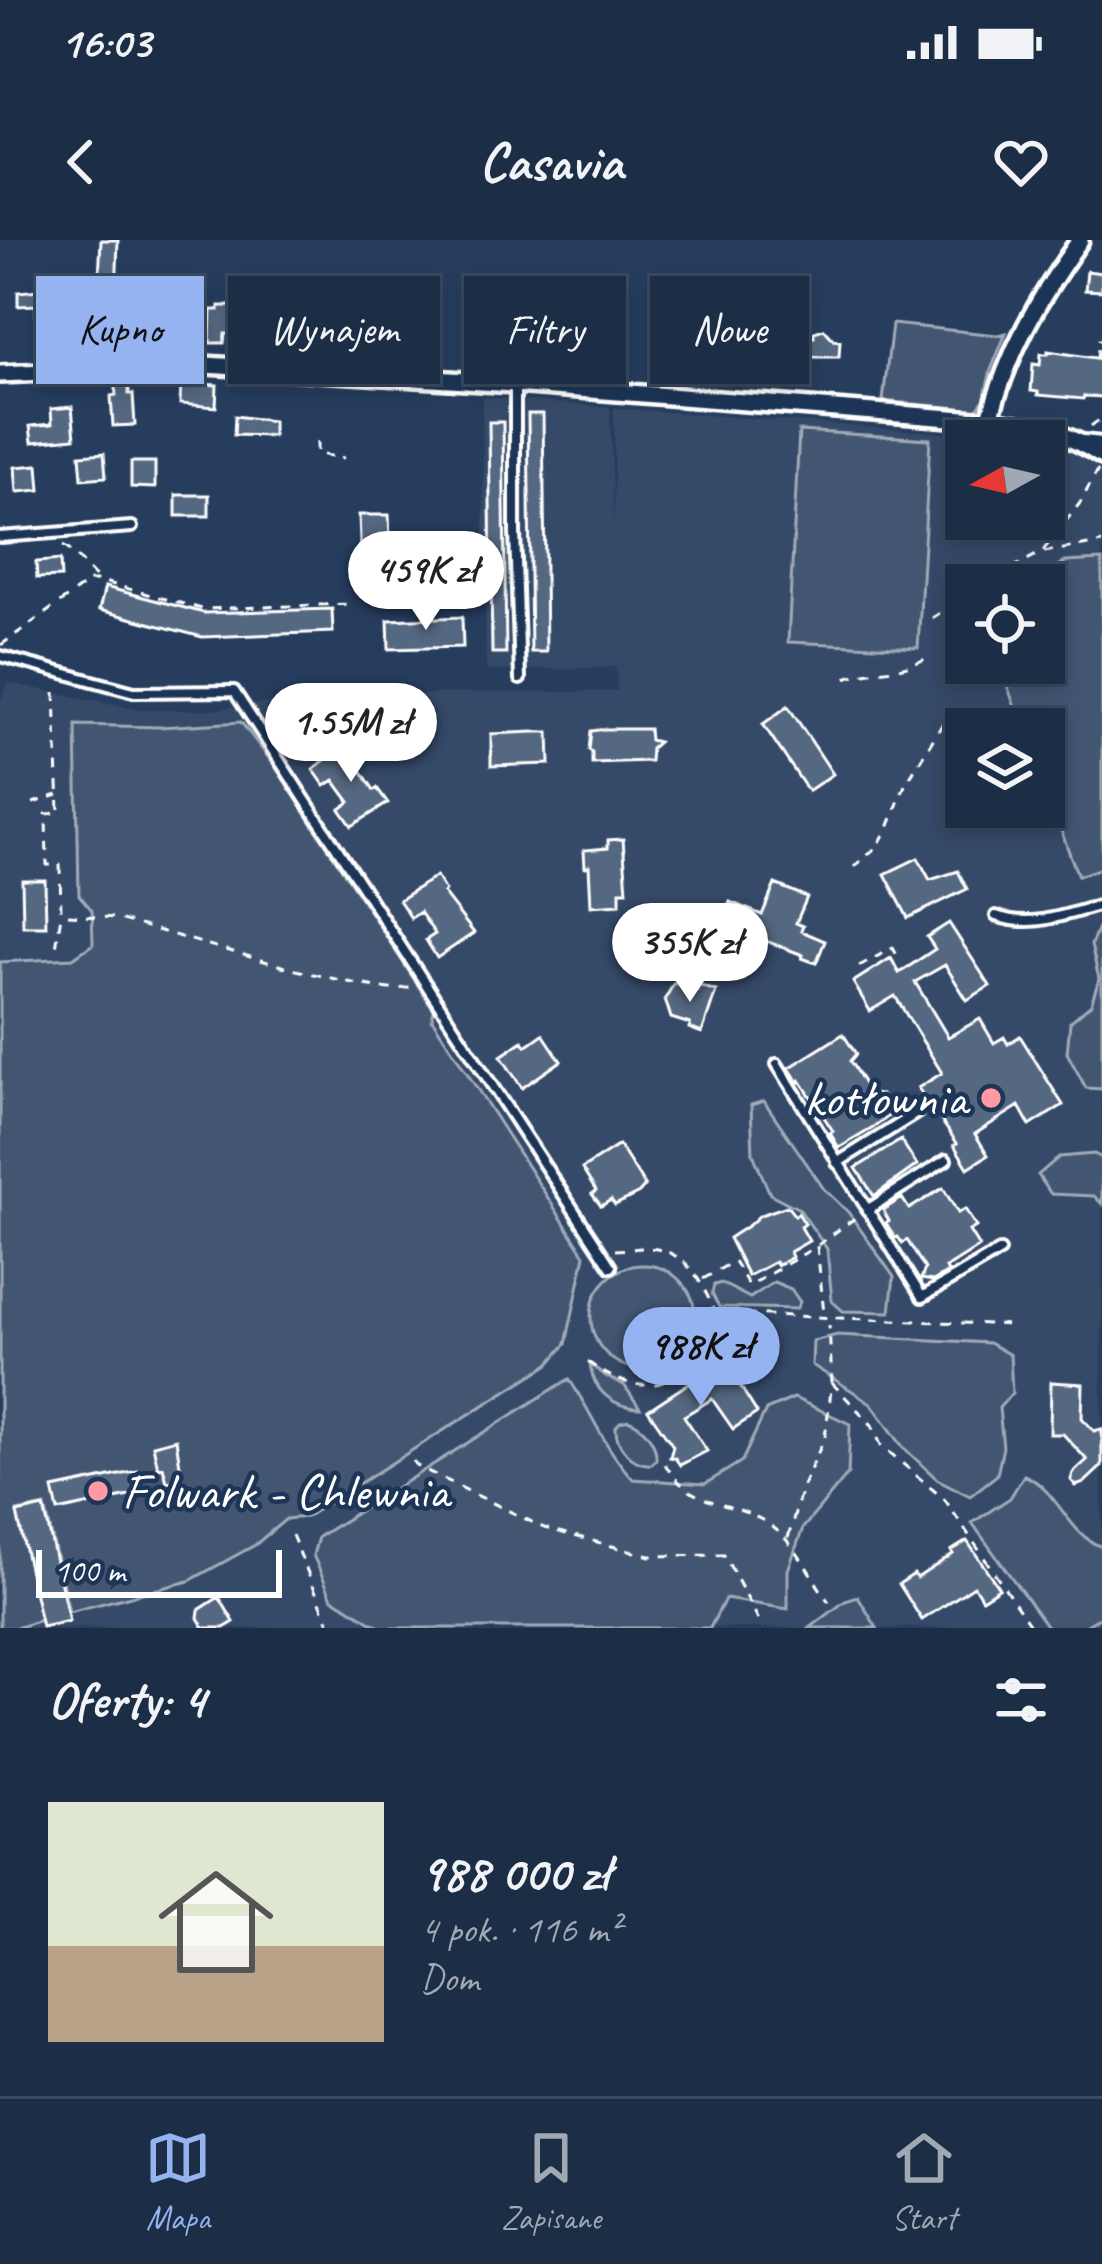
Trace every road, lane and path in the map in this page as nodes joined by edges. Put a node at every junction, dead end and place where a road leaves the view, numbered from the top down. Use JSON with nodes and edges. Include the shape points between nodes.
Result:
{"nodes":[{"id":1,"x":1080,"y":240,"type":"edge"},
{"id":2,"x":1102,"y":340,"type":"edge"},
{"id":3,"x":1097,"y":358,"type":"dead end"},
{"id":4,"x":204,"y":365,"type":"edge"},
{"id":5,"x":36,"y":372,"type":"edge"},
{"id":6,"x":0,"y":374,"type":"edge"},
{"id":7,"x":464,"y":381,"type":"edge"},
{"id":8,"x":515,"y":384,"type":"joint"},
{"id":9,"x":963,"y":420,"type":"edge"},
{"id":10,"x":989,"y":420,"type":"edge"},
{"id":11,"x":1065,"y":435,"type":"edge"},
{"id":12,"x":1076,"y":439,"type":"junction"},
{"id":13,"x":317,"y":442,"type":"dead end"},
{"id":14,"x":1102,"y":442,"type":"edge"},
{"id":15,"x":344,"y":458,"type":"dead end"},
{"id":16,"x":1100,"y":464,"type":"edge"},
{"id":17,"x":1102,"y":481,"type":"edge"},
{"id":18,"x":132,"y":527,"type":"dead end"},
{"id":19,"x":36,"y":535,"type":"junction"},
{"id":20,"x":0,"y":537,"type":"edge"},
{"id":21,"x":1102,"y":543,"type":"edge"},
{"id":22,"x":1042,"y":552,"type":"junction"},
{"id":23,"x":1019,"y":564,"type":"edge"},
{"id":24,"x":100,"y":581,"type":"junction"},
{"id":25,"x":350,"y":604,"type":"dead end"},
{"id":26,"x":945,"y":610,"type":"edge"},
{"id":27,"x":932,"y":618,"type":"dead end"},
{"id":28,"x":0,"y":646,"type":"edge"},
{"id":29,"x":0,"y":656,"type":"edge"},
{"id":30,"x":930,"y":656,"type":"dead end"},
{"id":31,"x":846,"y":678,"type":"dead end"},
{"id":32,"x":520,"y":679,"type":"dead end"},
{"id":33,"x":55,"y":692,"type":"dead end"},
{"id":34,"x":943,"y":723,"type":"dead end"},
{"id":35,"x":58,"y":795,"type":"junction"},
{"id":36,"x":33,"y":803,"type":"dead end"},
{"id":37,"x":854,"y":867,"type":"dead end"},
{"id":38,"x":1102,"y":905,"type":"edge"},
{"id":39,"x":68,"y":915,"type":"dead end"},
{"id":40,"x":996,"y":916,"type":"dead end"},
{"id":41,"x":60,"y":950,"type":"dead end"},
{"id":42,"x":896,"y":956,"type":"dead end"},
{"id":43,"x":859,"y":966,"type":"dead end"},
{"id":44,"x":427,"y":986,"type":"junction"},
{"id":45,"x":777,"y":1064,"type":"dead end"},
{"id":46,"x":917,"y":1113,"type":"dead end"},
{"id":47,"x":946,"y":1160,"type":"dead end"},
{"id":48,"x":837,"y":1163,"type":"junction"},
{"id":49,"x":867,"y":1210,"type":"junction"},
{"id":50,"x":817,"y":1246,"type":"junction"},
{"id":51,"x":659,"y":1250,"type":"dead end"},
{"id":52,"x":1000,"y":1251,"type":"dead end"},
{"id":53,"x":611,"y":1267,"type":"dead end"},
{"id":54,"x":701,"y":1280,"type":"junction"},
{"id":55,"x":824,"y":1317,"type":"junction"},
{"id":56,"x":829,"y":1325,"type":"dead end"},
{"id":57,"x":1013,"y":1325,"type":"dead end"},
{"id":58,"x":724,"y":1328,"type":"dead end"},
{"id":59,"x":588,"y":1362,"type":"dead end"},
{"id":60,"x":679,"y":1374,"type":"junction"},
{"id":61,"x":684,"y":1382,"type":"dead end"},
{"id":62,"x":832,"y":1383,"type":"junction"},
{"id":63,"x":412,"y":1461,"type":"dead end"},
{"id":64,"x":665,"y":1464,"type":"dead end"},
{"id":65,"x":292,"y":1535,"type":"dead end"},
{"id":66,"x":787,"y":1539,"type":"junction"},
{"id":67,"x":829,"y":1602,"type":"dead end"},
{"id":68,"x":331,"y":1628,"type":"edge"},
{"id":69,"x":764,"y":1628,"type":"edge"},
{"id":70,"x":1032,"y":1628,"type":"edge"}],
"edges":[{"from":1,"to":10,"type":"street","via":[[1015,342]]},
{"from":2,"to":3,"type":"path"},
{"from":4,"to":7,"type":"street"},
{"from":5,"to":6,"type":"street"},
{"from":8,"to":9,"type":"street"},
{"from":8,"to":32,"type":"lane"},
{"from":11,"to":12,"type":"street"},
{"from":12,"to":14,"type":"lane"},
{"from":12,"to":16,"type":"street"},
{"from":13,"to":15,"type":"path","via":[[317,454]]},
{"from":16,"to":17,"type":"path"},
{"from":16,"to":22,"type":"path"},
{"from":18,"to":19,"type":"lane"},
{"from":19,"to":20,"type":"lane"},
{"from":19,"to":24,"type":"path","via":[[72,550]]},
{"from":21,"to":22,"type":"path"},
{"from":22,"to":23,"type":"path"},
{"from":24,"to":25,"type":"path","via":[[202,609]]},
{"from":24,"to":28,"type":"path","via":[[82,585]]},
{"from":26,"to":27,"type":"path"},
{"from":29,"to":44,"type":"lane","via":[[134,692],[234,692]]},
{"from":30,"to":31,"type":"path"},
{"from":33,"to":35,"type":"path"},
{"from":34,"to":37,"type":"path","via":[[877,847]]},
{"from":35,"to":36,"type":"path"},
{"from":35,"to":41,"type":"path","via":[[58,813],[46,814],[47,866],[60,865]]},
{"from":38,"to":40,"type":"lane","via":[[1016,923]]},
{"from":39,"to":44,"type":"path","via":[[115,918],[352,983]]},
{"from":42,"to":43,"type":"path","via":[[893,948]]},
{"from":44,"to":53,"type":"lane"},
{"from":45,"to":48,"type":"lane"},
{"from":46,"to":48,"type":"lane"},
{"from":47,"to":49,"type":"lane"},
{"from":48,"to":49,"type":"lane"},
{"from":49,"to":50,"type":"path"},
{"from":49,"to":52,"type":"lane","via":[[922,1297]]},
{"from":50,"to":54,"type":"path","via":[[749,1286],[734,1261]]},
{"from":50,"to":55,"type":"path"},
{"from":51,"to":54,"type":"path"},
{"from":54,"to":55,"type":"path","via":[[718,1313]]},
{"from":55,"to":57,"type":"path"},
{"from":56,"to":62,"type":"path"},
{"from":58,"to":60,"type":"path","via":[[711,1332]]},
{"from":59,"to":60,"type":"path","via":[[626,1384]]},
{"from":60,"to":61,"type":"path"},
{"from":62,"to":66,"type":"path","via":[[825,1437]]},
{"from":62,"to":70,"type":"path","via":[[881,1444],[945,1500]]},
{"from":63,"to":69,"type":"path","via":[[544,1528],[650,1556],[724,1555]]},
{"from":64,"to":66,"type":"path","via":[[689,1493],[763,1521]]},
{"from":65,"to":68,"type":"path"},
{"from":66,"to":67,"type":"path"}]}
